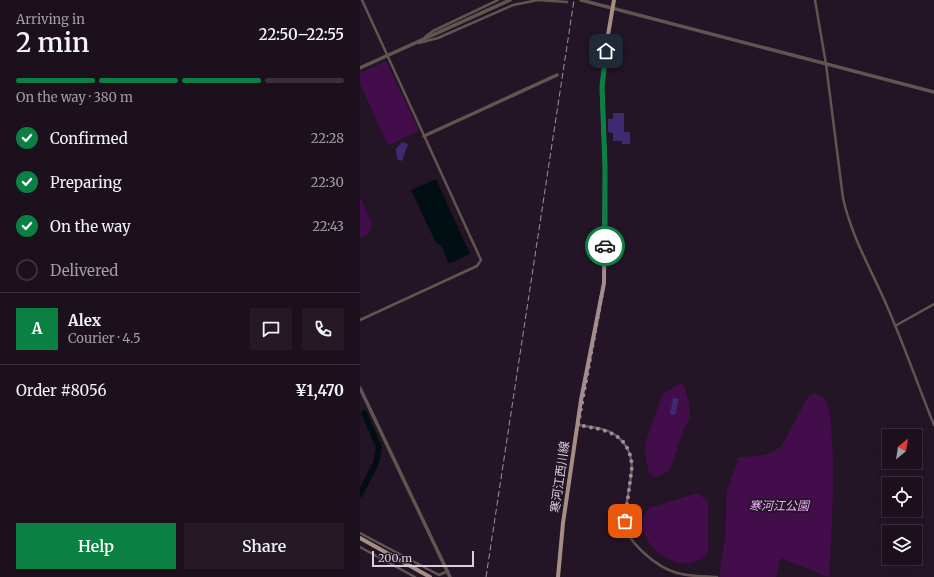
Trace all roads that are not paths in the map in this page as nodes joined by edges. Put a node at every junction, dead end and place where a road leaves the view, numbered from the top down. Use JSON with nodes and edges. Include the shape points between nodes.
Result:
{"nodes":[{"id":1,"x":362,"y":0,"type":"edge"},
{"id":2,"x":498,"y":0,"type":"edge"},
{"id":3,"x":510,"y":0,"type":"edge"},
{"id":4,"x":581,"y":0,"type":"edge"},
{"id":5,"x":614,"y":0,"type":"edge"},
{"id":6,"x":816,"y":0,"type":"edge"},
{"id":7,"x":567,"y":2,"type":"dead end"},
{"id":8,"x":612,"y":8,"type":"junction"},
{"id":9,"x":416,"y":44,"type":"junction"},
{"id":10,"x":387,"y":56,"type":"junction"},
{"id":11,"x":826,"y":64,"type":"junction"},
{"id":12,"x":360,"y":68,"type":"edge"},
{"id":13,"x":557,"y":75,"type":"dead end"},
{"id":14,"x":934,"y":92,"type":"edge"},
{"id":15,"x":424,"y":136,"type":"junction"},
{"id":16,"x":934,"y":304,"type":"edge"},
{"id":17,"x":360,"y":320,"type":"edge"},
{"id":18,"x":895,"y":326,"type":"junction"},
{"id":19,"x":360,"y":388,"type":"edge"},
{"id":20,"x":362,"y":393,"type":"junction"},
{"id":21,"x":360,"y":397,"type":"edge"},
{"id":22,"x":578,"y":425,"type":"junction"},
{"id":23,"x":934,"y":425,"type":"edge"},
{"id":24,"x":360,"y":533,"type":"edge"},
{"id":25,"x":360,"y":539,"type":"edge"},
{"id":26,"x":360,"y":547,"type":"edge"},
{"id":27,"x":448,"y":571,"type":"junction"},
{"id":28,"x":415,"y":577,"type":"edge"},
{"id":29,"x":430,"y":577,"type":"edge"},
{"id":30,"x":450,"y":577,"type":"edge"},
{"id":31,"x":558,"y":577,"type":"edge"},
{"id":32,"x":717,"y":577,"type":"edge"}],
"edges":[{"from":1,"to":10,"type":"street"},
{"from":2,"to":9,"type":"street","via":[[433,31]]},
{"from":3,"to":9,"type":"street"},
{"from":4,"to":8,"type":"street"},
{"from":5,"to":8,"type":"main road","name":"寒河江西川線"},
{"from":6,"to":11,"type":"street"},
{"from":7,"to":9,"type":"street","via":[[538,0],[513,5],[438,38]]},
{"from":8,"to":11,"type":"street"},
{"from":8,"to":22,"type":"main road","name":"寒河江西川線","via":[[602,87],[605,167],[604,283]]},
{"from":9,"to":10,"type":"street"},
{"from":10,"to":12,"type":"street"},
{"from":10,"to":15,"type":"street"},
{"from":11,"to":14,"type":"street"},
{"from":11,"to":18,"type":"street","via":[[847,214],[854,237]]},
{"from":13,"to":15,"type":"street"},
{"from":15,"to":17,"type":"street","via":[[480,256],[480,263]]},
{"from":16,"to":18,"type":"street"},
{"from":18,"to":23,"type":"street"},
{"from":19,"to":20,"type":"street"},
{"from":20,"to":21,"type":"street"},
{"from":20,"to":27,"type":"street"},
{"from":22,"to":31,"type":"main road","name":"寒河江西川線","via":[[563,523]]},
{"from":22,"to":32,"type":"street","via":[[614,434],[629,452],[632,466],[625,521],[633,542],[666,570],[684,575]]},
{"from":24,"to":27,"type":"street","via":[[439,575]]},
{"from":25,"to":29,"type":"main road"},
{"from":26,"to":28,"type":"street"},
{"from":27,"to":30,"type":"street"}]}
